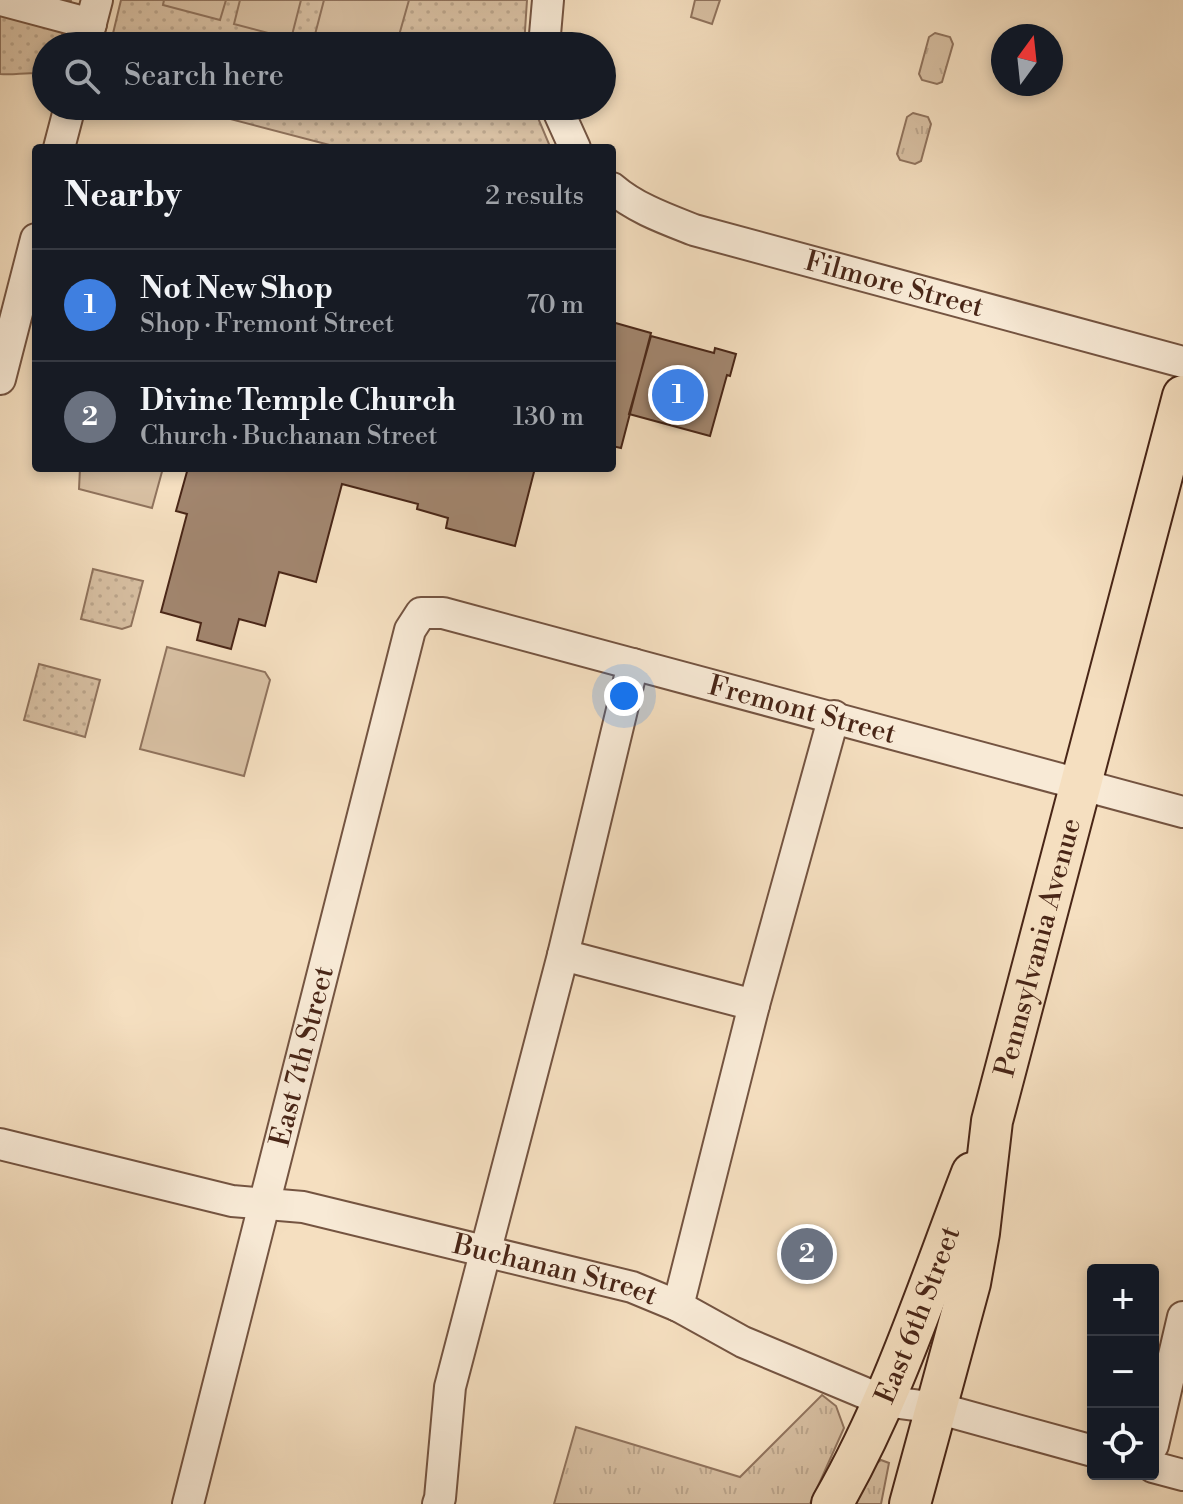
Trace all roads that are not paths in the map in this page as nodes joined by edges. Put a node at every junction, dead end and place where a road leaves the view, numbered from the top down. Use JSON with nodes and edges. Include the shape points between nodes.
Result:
{"nodes":[{"id":1,"x":1,"y":0,"type":"edge"},
{"id":2,"x":548,"y":0,"type":"edge"},
{"id":3,"x":91,"y":23,"type":"edge"},
{"id":4,"x":545,"y":32,"type":"edge"},
{"id":5,"x":66,"y":120,"type":"edge"},
{"id":6,"x":562,"y":120,"type":"edge"},
{"id":7,"x":60,"y":144,"type":"edge"},
{"id":8,"x":573,"y":144,"type":"edge"},
{"id":9,"x":616,"y":192,"type":"edge"},
{"id":10,"x":32,"y":255,"type":"edge"},
{"id":11,"x":1183,"y":362,"type":"edge"},
{"id":12,"x":0,"y":379,"type":"edge"},
{"id":13,"x":1183,"y":396,"type":"edge"},
{"id":14,"x":421,"y":613,"type":"joint"},
{"id":15,"x":633,"y":664,"type":"junction"},
{"id":16,"x":834,"y":716,"type":"junction"},
{"id":17,"x":1081,"y":784,"type":"junction"},
{"id":18,"x":1183,"y":812,"type":"edge"},
{"id":19,"x":563,"y":955,"type":"junction"},
{"id":20,"x":754,"y":1005,"type":"junction"},
{"id":21,"x":992,"y":1121,"type":"junction"},
{"id":22,"x":0,"y":1144,"type":"edge"},
{"id":23,"x":264,"y":1203,"type":"junction"},
{"id":24,"x":484,"y":1250,"type":"junction"},
{"id":25,"x":678,"y":1306,"type":"junction"},
{"id":26,"x":1183,"y":1317,"type":"edge"},
{"id":27,"x":884,"y":1401,"type":"junction"},
{"id":28,"x":937,"y":1408,"type":"junction"},
{"id":29,"x":1159,"y":1419,"type":"edge"},
{"id":30,"x":1087,"y":1449,"type":"edge"},
{"id":31,"x":1159,"y":1469,"type":"edge"},
{"id":32,"x":1183,"y":1475,"type":"edge"},
{"id":33,"x":188,"y":1504,"type":"edge"},
{"id":34,"x":438,"y":1504,"type":"edge"},
{"id":35,"x":832,"y":1504,"type":"edge"},
{"id":36,"x":910,"y":1504,"type":"edge"}],
"edges":[{"from":1,"to":3,"type":"street"},
{"from":2,"to":4,"type":"street"},
{"from":5,"to":7,"type":"street"},
{"from":6,"to":8,"type":"street"},
{"from":9,"to":11,"type":"street","name":"Filmore Street","via":[[694,230]]},
{"from":10,"to":12,"type":"street"},
{"from":13,"to":17,"type":"main road","name":"Pennsylvania Avenue"},
{"from":14,"to":15,"type":"street","name":"Fremont Street","via":[[443,613]]},
{"from":14,"to":23,"type":"street","name":"East 7th Street","via":[[410,630]]},
{"from":15,"to":16,"type":"street","name":"Fremont Street"},
{"from":15,"to":19,"type":"street"},
{"from":16,"to":17,"type":"street","name":"Fremont Street"},
{"from":16,"to":20,"type":"street"},
{"from":17,"to":18,"type":"street","name":"Fremont Street"},
{"from":17,"to":21,"type":"main road","name":"Pennsylvania Avenue"},
{"from":19,"to":20,"type":"street"},
{"from":19,"to":24,"type":"street"},
{"from":20,"to":25,"type":"street"},
{"from":21,"to":27,"type":"main road","name":"East 6th Street"},
{"from":21,"to":28,"type":"main road","name":"Pennsylvania Avenue","via":[[975,1258]]},
{"from":22,"to":23,"type":"street","name":"Buchanan Street","via":[[232,1201]]},
{"from":23,"to":24,"type":"street","name":"Buchanan Street","via":[[303,1207]]},
{"from":23,"to":33,"type":"street","name":"East 7th Street"},
{"from":24,"to":25,"type":"street","name":"Buchanan Street","via":[[632,1287]]},
{"from":24,"to":34,"type":"street","via":[[450,1387]]},
{"from":25,"to":27,"type":"street","name":"Buchanan Street","via":[[743,1342]]},
{"from":26,"to":29,"type":"street"},
{"from":27,"to":28,"type":"street","name":"Buchanan Street"},
{"from":27,"to":35,"type":"main road","name":"East 6th Street"},
{"from":28,"to":30,"type":"street","name":"Buchanan Street"},
{"from":28,"to":36,"type":"main road","name":"Pennsylvania Avenue"},
{"from":31,"to":32,"type":"street"}]}
